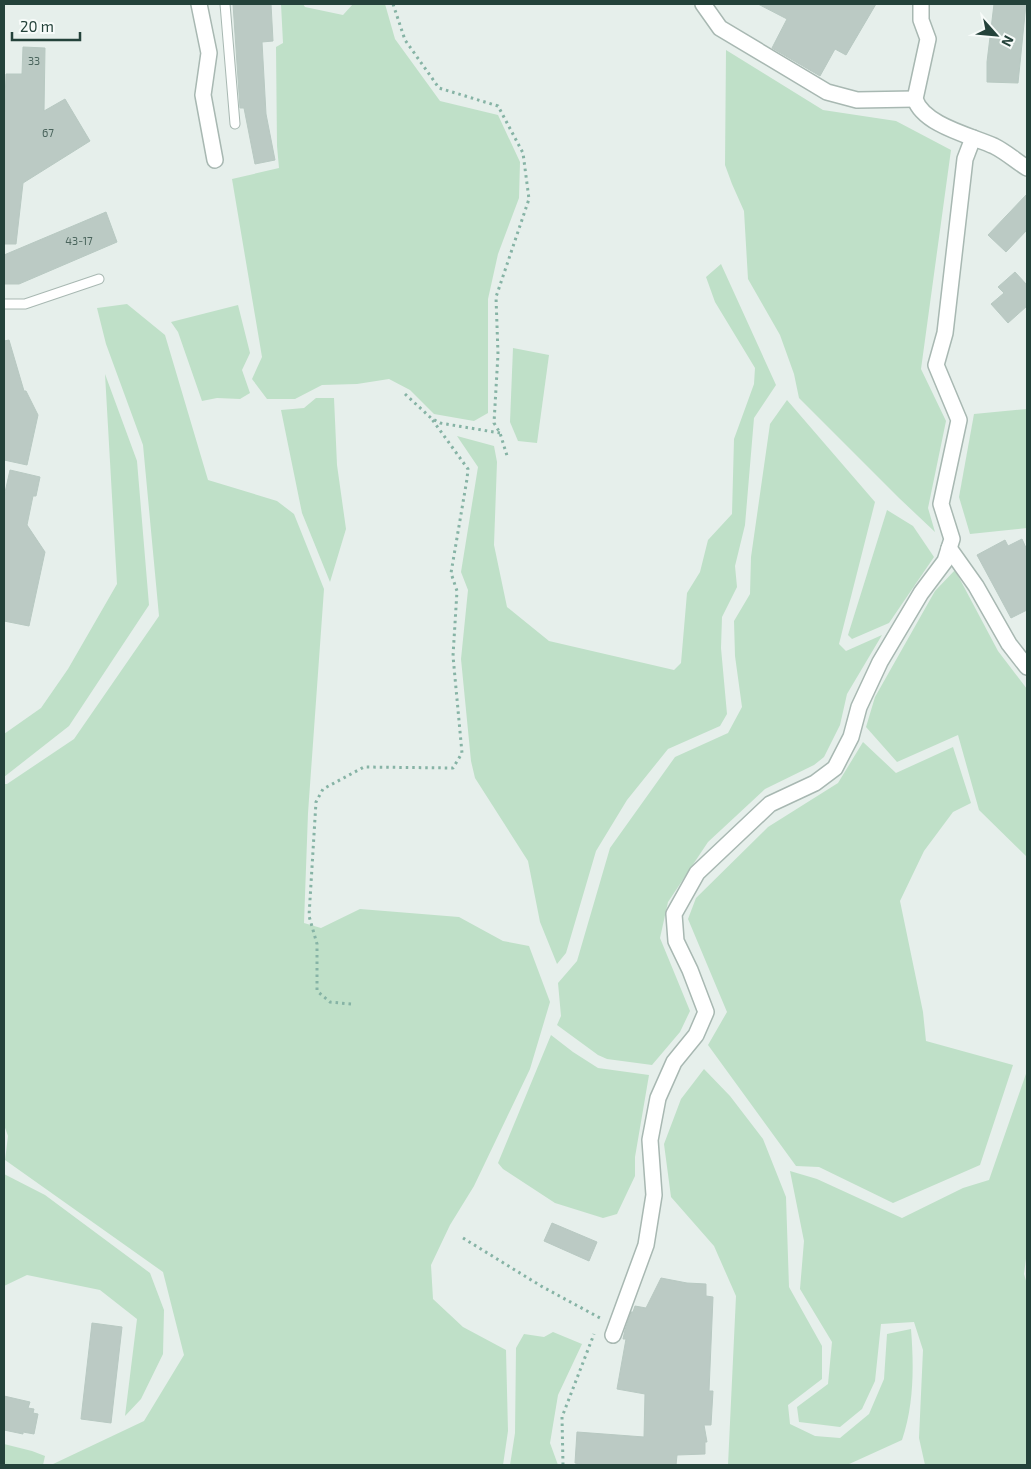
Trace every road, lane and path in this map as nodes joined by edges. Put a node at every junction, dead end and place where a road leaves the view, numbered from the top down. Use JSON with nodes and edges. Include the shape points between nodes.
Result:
{"nodes":[{"id":1,"x":199,"y":4,"type":"edge"},
{"id":2,"x":225,"y":4,"type":"edge"},
{"id":3,"x":393,"y":4,"type":"edge"},
{"id":4,"x":703,"y":4,"type":"edge"},
{"id":5,"x":921,"y":4,"type":"edge"},
{"id":6,"x":915,"y":99,"type":"junction"},
{"id":7,"x":235,"y":124,"type":"dead end"},
{"id":8,"x":973,"y":138,"type":"junction"},
{"id":9,"x":215,"y":160,"type":"dead end"},
{"id":10,"x":1027,"y":168,"type":"edge"},
{"id":11,"x":99,"y":279,"type":"dead end"},
{"id":12,"x":4,"y":304,"type":"edge"},
{"id":13,"x":405,"y":394,"type":"dead end"},
{"id":14,"x":431,"y":418,"type":"junction"},
{"id":15,"x":500,"y":433,"type":"junction"},
{"id":16,"x":508,"y":459,"type":"dead end"},
{"id":17,"x":949,"y":548,"type":"junction"},
{"id":18,"x":1027,"y":667,"type":"edge"},
{"id":19,"x":351,"y":1004,"type":"dead end"},
{"id":20,"x":463,"y":1238,"type":"dead end"},
{"id":21,"x":601,"y":1319,"type":"junction"},
{"id":22,"x":615,"y":1330,"type":"joint"},
{"id":23,"x":563,"y":1465,"type":"edge"}],
"edges":[{"from":1,"to":9,"type":"street","via":[[209,53],[203,96]]},
{"from":2,"to":7,"type":"lane"},
{"from":3,"to":15,"type":"path","via":[[405,40],[439,88],[498,106],[523,153],[529,199],[496,297],[498,354],[494,423]]},
{"from":4,"to":6,"type":"street","via":[[720,28],[827,92],[857,100]]},
{"from":5,"to":6,"type":"street","via":[[921,20],[928,39]]},
{"from":6,"to":8,"type":"street","via":[[918,106],[944,127]]},
{"from":8,"to":10,"type":"street","via":[[996,147]]},
{"from":8,"to":17,"type":"street","via":[[965,158],[945,333],[936,365],[959,420],[941,504],[952,539]]},
{"from":11,"to":12,"type":"lane","via":[[25,304]]},
{"from":13,"to":14,"type":"path"},
{"from":14,"to":15,"type":"path","via":[[440,423]]},
{"from":14,"to":19,"type":"path","via":[[468,468],[451,574],[456,591],[453,656],[462,753],[453,768],[364,768],[323,789],[316,802],[309,916],[317,944],[317,991],[330,1002]]},
{"from":15,"to":16,"type":"path"},
{"from":17,"to":18,"type":"street"},
{"from":17,"to":22,"type":"street","via":[[945,561],[921,593],[880,662],[859,707],[851,737],[835,768],[815,783],[770,804],[697,873],[674,914],[676,941],[706,1012],[696,1035],[674,1062],[658,1098],[650,1140],[654,1195],[646,1245]]},
{"from":20,"to":21,"type":"path"},
{"from":21,"to":22,"type":"path"},
{"from":21,"to":23,"type":"path","via":[[562,1417]]}]}
